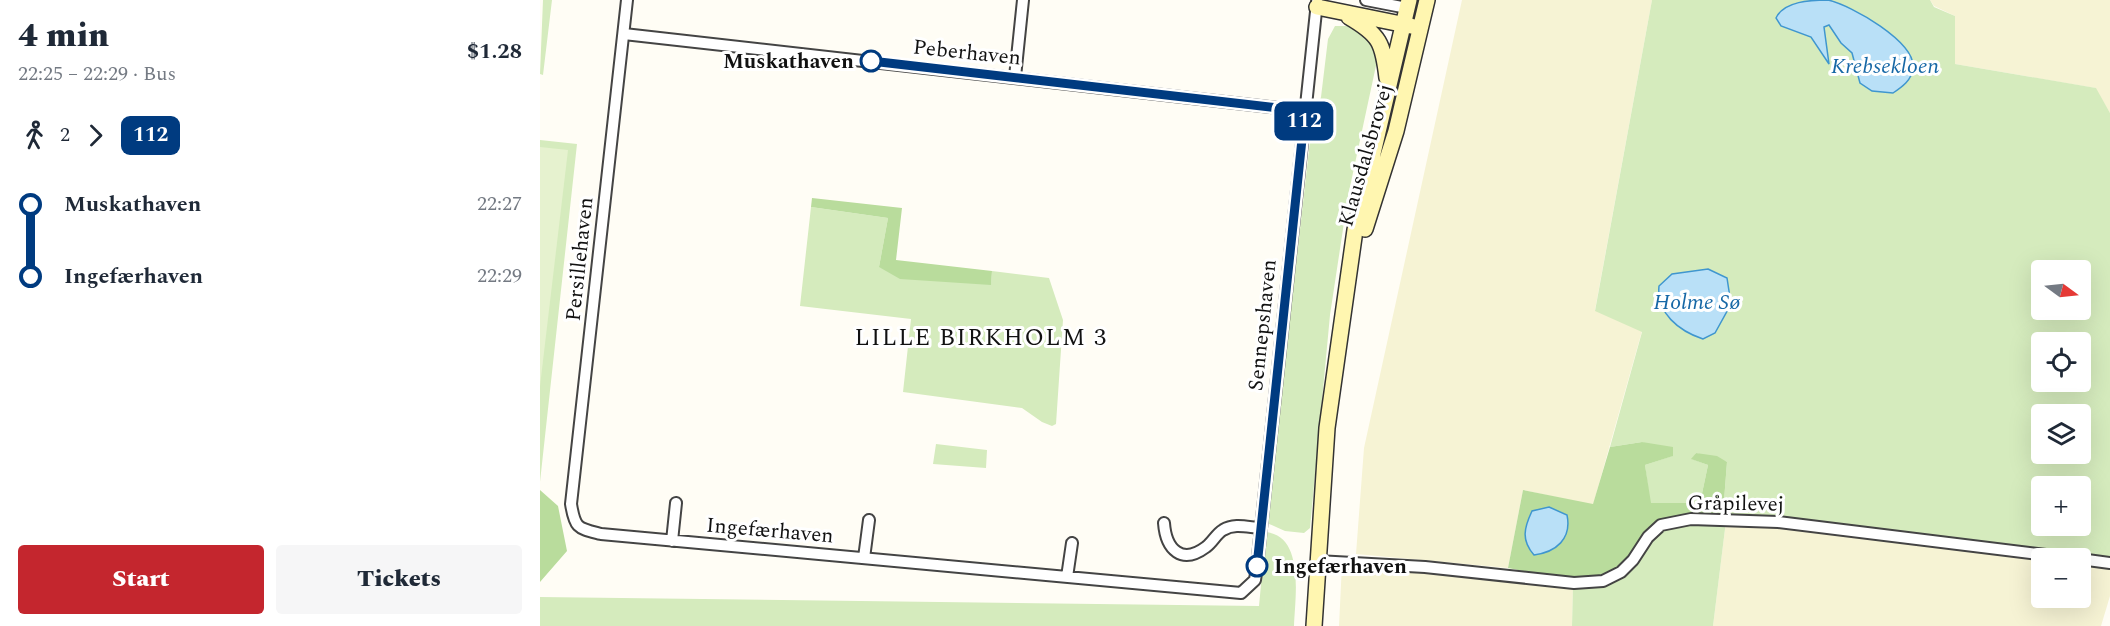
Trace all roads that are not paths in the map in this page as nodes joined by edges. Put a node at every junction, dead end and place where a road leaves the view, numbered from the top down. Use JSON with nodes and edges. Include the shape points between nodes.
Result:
{"nodes":[{"id":1,"x":627,"y":0,"type":"edge"},
{"id":2,"x":1023,"y":0,"type":"edge"},
{"id":3,"x":1366,"y":0,"type":"edge"},
{"id":4,"x":1426,"y":0,"type":"edge"},
{"id":5,"x":1317,"y":4,"type":"edge"},
{"id":6,"x":1408,"y":4,"type":"edge"},
{"id":7,"x":1338,"y":11,"type":"junction"},
{"id":8,"x":1403,"y":24,"type":"junction"},
{"id":9,"x":1420,"y":28,"type":"junction"},
{"id":10,"x":624,"y":34,"type":"junction"},
{"id":11,"x":1015,"y":77,"type":"junction"},
{"id":12,"x":1388,"y":89,"type":"junction"},
{"id":13,"x":1305,"y":111,"type":"junction"},
{"id":14,"x":1342,"y":321,"type":"junction"},
{"id":15,"x":676,"y":503,"type":"dead end"},
{"id":16,"x":869,"y":520,"type":"dead end"},
{"id":17,"x":573,"y":522,"type":"joint"},
{"id":18,"x":1164,"y":523,"type":"dead end"},
{"id":19,"x":1260,"y":528,"type":"junction"},
{"id":20,"x":672,"y":541,"type":"junction"},
{"id":21,"x":1072,"y":543,"type":"dead end"},
{"id":22,"x":2031,"y":553,"type":"edge"},
{"id":23,"x":864,"y":558,"type":"junction"},
{"id":24,"x":2091,"y":560,"type":"edge"},
{"id":25,"x":1317,"y":561,"type":"junction"},
{"id":26,"x":2110,"y":563,"type":"edge"},
{"id":27,"x":1068,"y":577,"type":"junction"},
{"id":28,"x":1314,"y":626,"type":"edge"}],
"edges":[{"from":1,"to":10,"type":"street","name":"Persillehaven"},
{"from":2,"to":11,"type":"street"},
{"from":3,"to":6,"type":"street"},
{"from":4,"to":9,"type":"street","name":"Klausdalsbrovej"},
{"from":5,"to":7,"type":"street"},
{"from":5,"to":13,"type":"street","name":"Sennepshaven"},
{"from":6,"to":8,"type":"street","name":"Klausdalsbrovej"},
{"from":6,"to":9,"type":"street"},
{"from":7,"to":8,"type":"street"},
{"from":7,"to":12,"type":"street","via":[[1371,29],[1380,42]]},
{"from":8,"to":9,"type":"street"},
{"from":8,"to":12,"type":"street","name":"Klausdalsbrovej"},
{"from":9,"to":14,"type":"street","name":"Klausdalsbrovej","via":[[1396,131]]},
{"from":10,"to":11,"type":"street","name":"Peberhaven"},
{"from":10,"to":17,"type":"street","name":"Persillehaven","via":[[571,504]]},
{"from":11,"to":13,"type":"street","name":"Peberhaven"},
{"from":12,"to":14,"type":"street","name":"Klausdalsbrovej","via":[[1355,230]]},
{"from":13,"to":19,"type":"street","name":"Sennepshaven"},
{"from":14,"to":25,"type":"street","name":"Klausdalsbrovej","via":[[1327,428]]},
{"from":15,"to":20,"type":"street"},
{"from":16,"to":23,"type":"street"},
{"from":17,"to":20,"type":"street","name":"Ingefærhaven","via":[[580,529],[601,534]]},
{"from":18,"to":19,"type":"street","via":[[1165,540],[1181,554],[1195,553],[1208,546],[1222,530],[1236,525]]},
{"from":19,"to":27,"type":"street","name":"Ingefærhaven","via":[[1255,580],[1241,593]]},
{"from":20,"to":23,"type":"street","name":"Ingefærhaven"},
{"from":21,"to":27,"type":"street"},
{"from":22,"to":25,"type":"street","name":"Gråpilevej","via":[[1778,522],[1691,519],[1662,525],[1627,566],[1603,581],[1574,583],[1425,567]]},
{"from":23,"to":27,"type":"street","name":"Ingefærhaven"},
{"from":24,"to":26,"type":"street"},
{"from":25,"to":28,"type":"street","name":"Klausdalsbrovej"}]}
